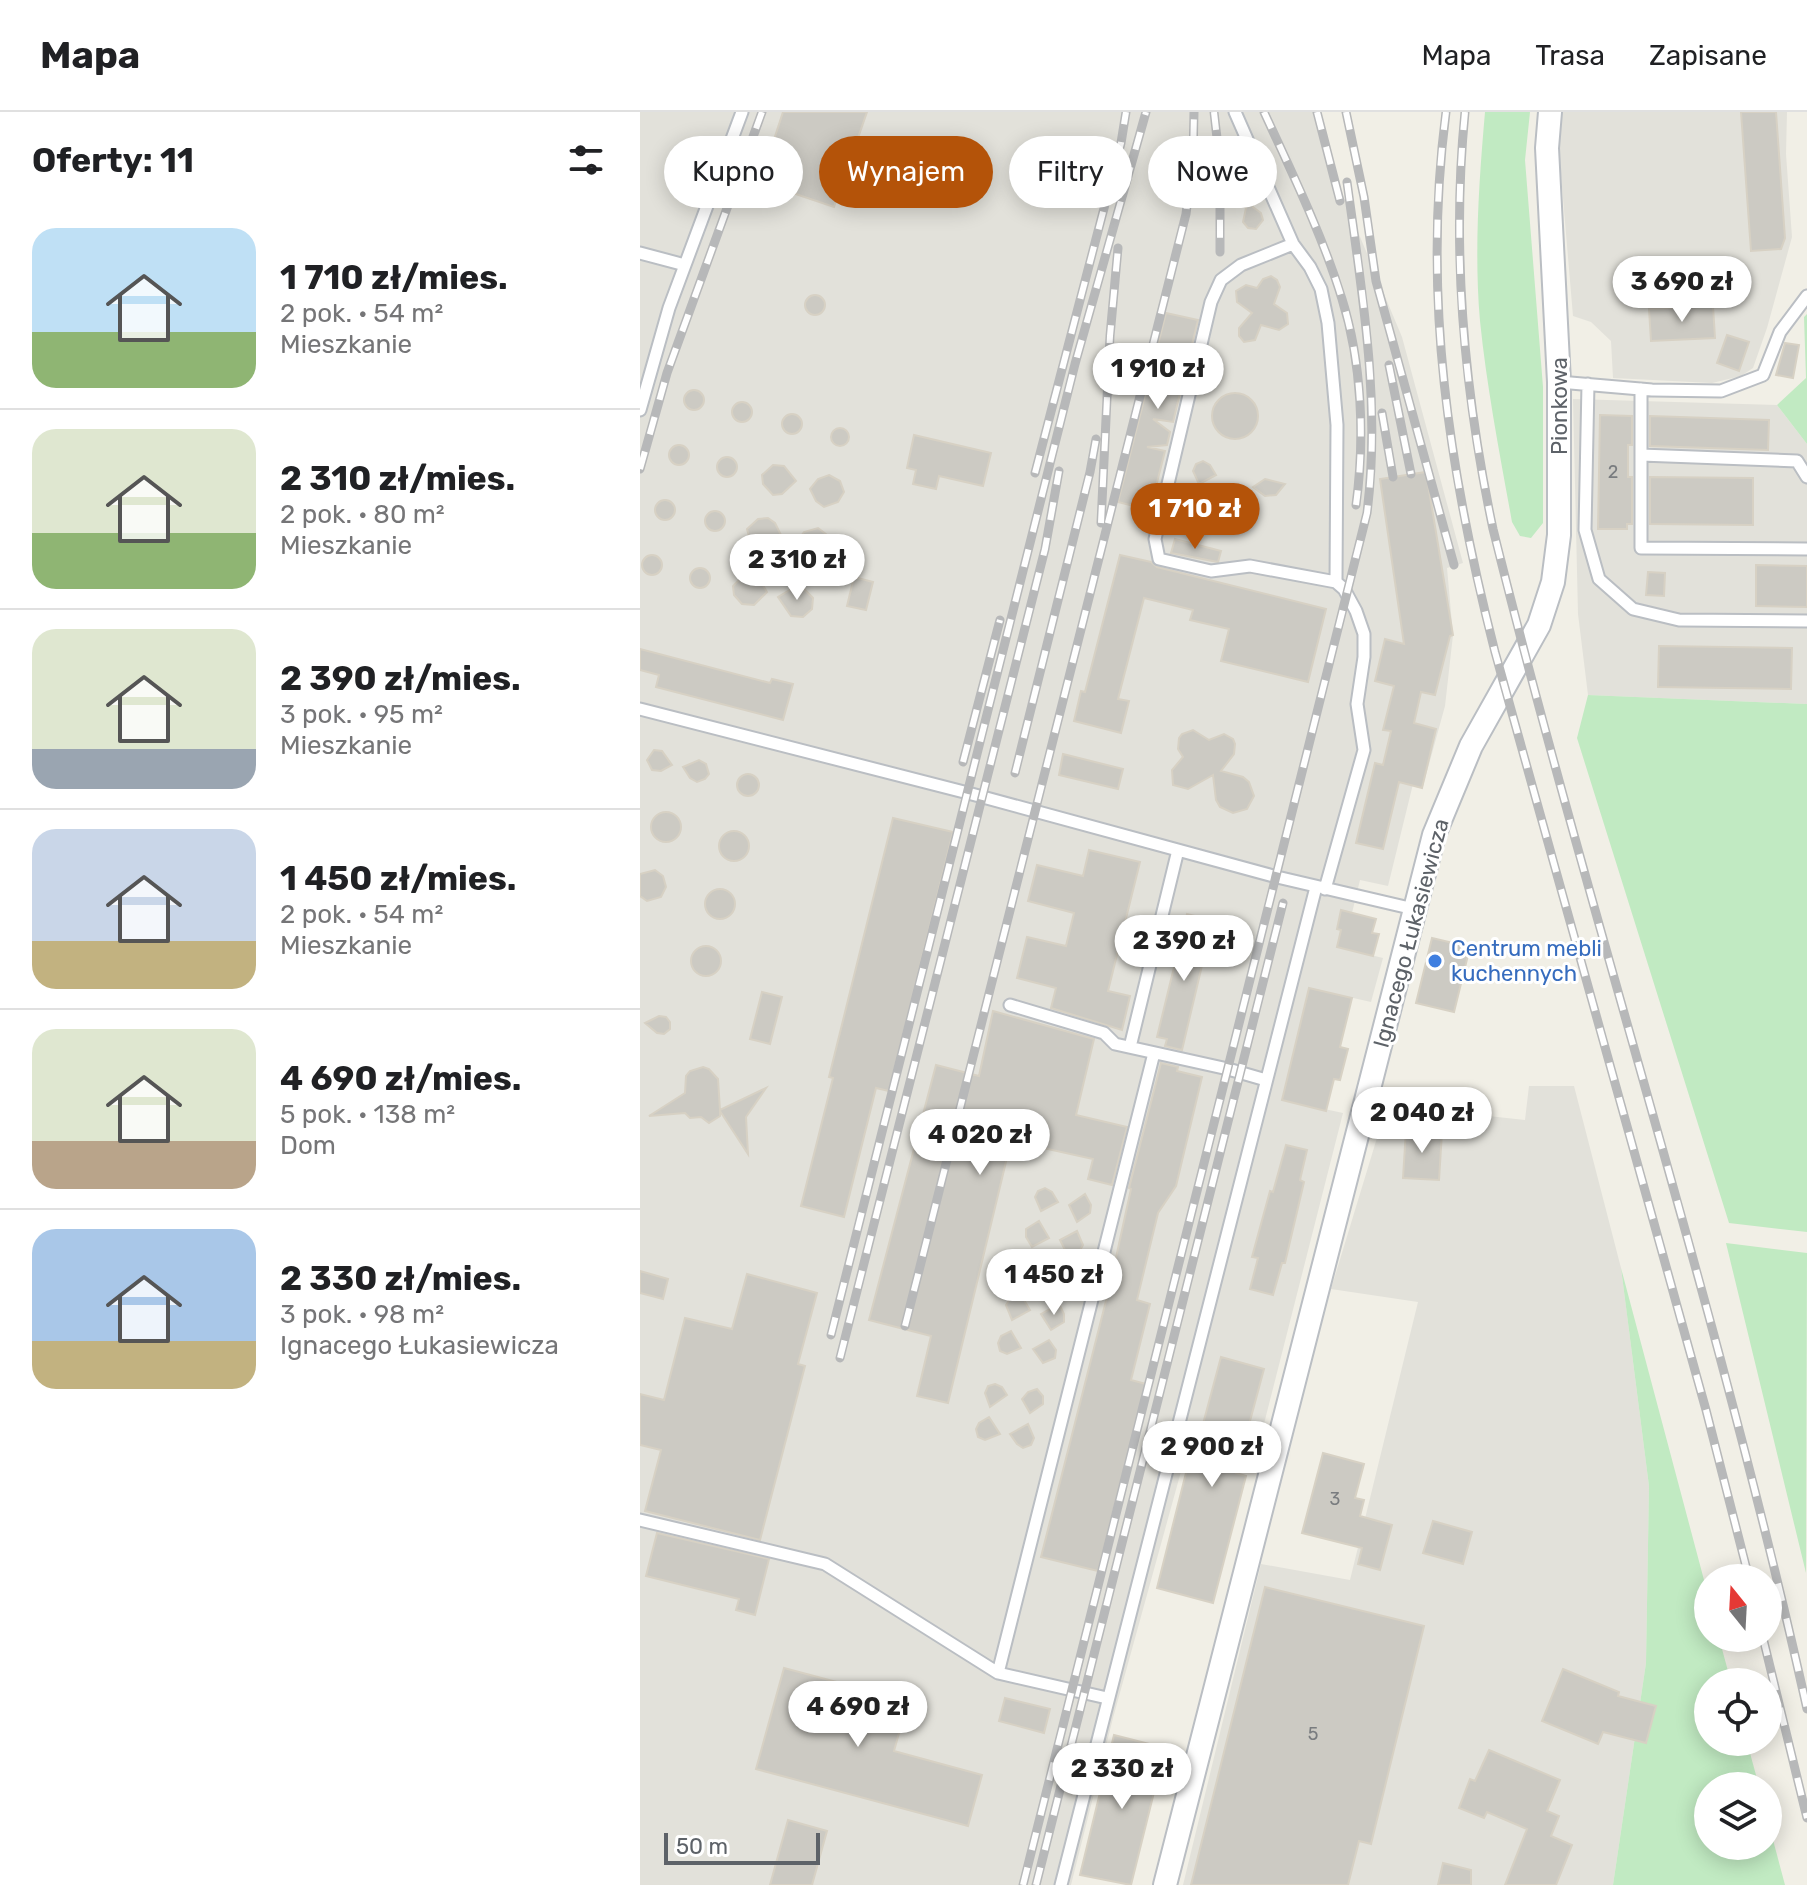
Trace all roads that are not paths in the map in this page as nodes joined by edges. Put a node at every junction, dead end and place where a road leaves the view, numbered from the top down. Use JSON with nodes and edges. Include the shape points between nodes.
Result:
{"nodes":[{"id":1,"x":742,"y":112,"type":"edge"},
{"id":2,"x":1235,"y":112,"type":"edge"},
{"id":3,"x":1550,"y":112,"type":"edge"},
{"id":4,"x":1293,"y":244,"type":"junction"},
{"id":5,"x":640,"y":253,"type":"edge"},
{"id":6,"x":685,"y":265,"type":"junction"},
{"id":7,"x":1807,"y":296,"type":"edge"},
{"id":8,"x":1559,"y":382,"type":"junction"},
{"id":9,"x":1588,"y":384,"type":"junction"},
{"id":10,"x":1641,"y":389,"type":"junction"},
{"id":11,"x":640,"y":410,"type":"edge"},
{"id":12,"x":1641,"y":455,"type":"junction"},
{"id":13,"x":1807,"y":477,"type":"edge"},
{"id":14,"x":1807,"y":549,"type":"edge"},
{"id":15,"x":1336,"y":582,"type":"junction"},
{"id":16,"x":1807,"y":621,"type":"edge"},
{"id":17,"x":1505,"y":688,"type":"joint"},
{"id":18,"x":640,"y":709,"type":"edge"},
{"id":19,"x":1178,"y":850,"type":"junction"},
{"id":20,"x":1320,"y":888,"type":"junction"},
{"id":21,"x":1414,"y":909,"type":"junction"},
{"id":22,"x":1010,"y":1005,"type":"dead end"},
{"id":23,"x":1130,"y":1047,"type":"junction"},
{"id":24,"x":1154,"y":1053,"type":"junction"},
{"id":25,"x":1266,"y":1080,"type":"junction"},
{"id":26,"x":640,"y":1520,"type":"edge"},
{"id":27,"x":998,"y":1673,"type":"junction"},
{"id":28,"x":1107,"y":1698,"type":"junction"},
{"id":29,"x":1061,"y":1885,"type":"edge"},
{"id":30,"x":1165,"y":1885,"type":"edge"}],
"edges":[{"from":1,"to":6,"type":"lane"},
{"from":2,"to":4,"type":"lane"},
{"from":3,"to":8,"type":"street","name":"Pionkowa","via":[[1547,148]]},
{"from":4,"to":15,"type":"lane","via":[[1321,289],[1328,323],[1337,425]]},
{"from":4,"to":15,"type":"lane","via":[[1241,265],[1221,280],[1211,302],[1155,539],[1159,559],[1211,571],[1250,566]]},
{"from":5,"to":6,"type":"lane"},
{"from":6,"to":11,"type":"lane"},
{"from":7,"to":10,"type":"lane","via":[[1780,332],[1763,375],[1721,391]]},
{"from":8,"to":9,"type":"lane"},
{"from":8,"to":17,"type":"street","name":"Pionkowa","via":[[1559,535],[1553,582],[1539,625]]},
{"from":9,"to":10,"type":"lane"},
{"from":9,"to":16,"type":"lane","via":[[1585,530],[1599,579],[1633,609],[1679,620]]},
{"from":10,"to":12,"type":"lane"},
{"from":12,"to":13,"type":"lane","via":[[1797,461]]},
{"from":12,"to":14,"type":"lane","via":[[1641,548]]},
{"from":15,"to":20,"type":"lane","via":[[1364,634],[1357,704],[1364,750]]},
{"from":17,"to":21,"type":"street","name":"Ignacego Łukasiewicza","via":[[1471,746],[1439,822]]},
{"from":18,"to":19,"type":"lane"},
{"from":19,"to":20,"type":"lane"},
{"from":19,"to":23,"type":"lane"},
{"from":20,"to":21,"type":"lane"},
{"from":20,"to":25,"type":"lane"},
{"from":21,"to":30,"type":"street","name":"Ignacego Łukasiewicza"},
{"from":22,"to":23,"type":"lane","via":[[1104,1033],[1115,1044]]},
{"from":23,"to":24,"type":"lane"},
{"from":24,"to":25,"type":"lane"},
{"from":24,"to":27,"type":"lane"},
{"from":25,"to":28,"type":"lane"},
{"from":26,"to":27,"type":"lane","via":[[825,1564]]},
{"from":27,"to":28,"type":"lane"},
{"from":28,"to":29,"type":"lane"}]}
